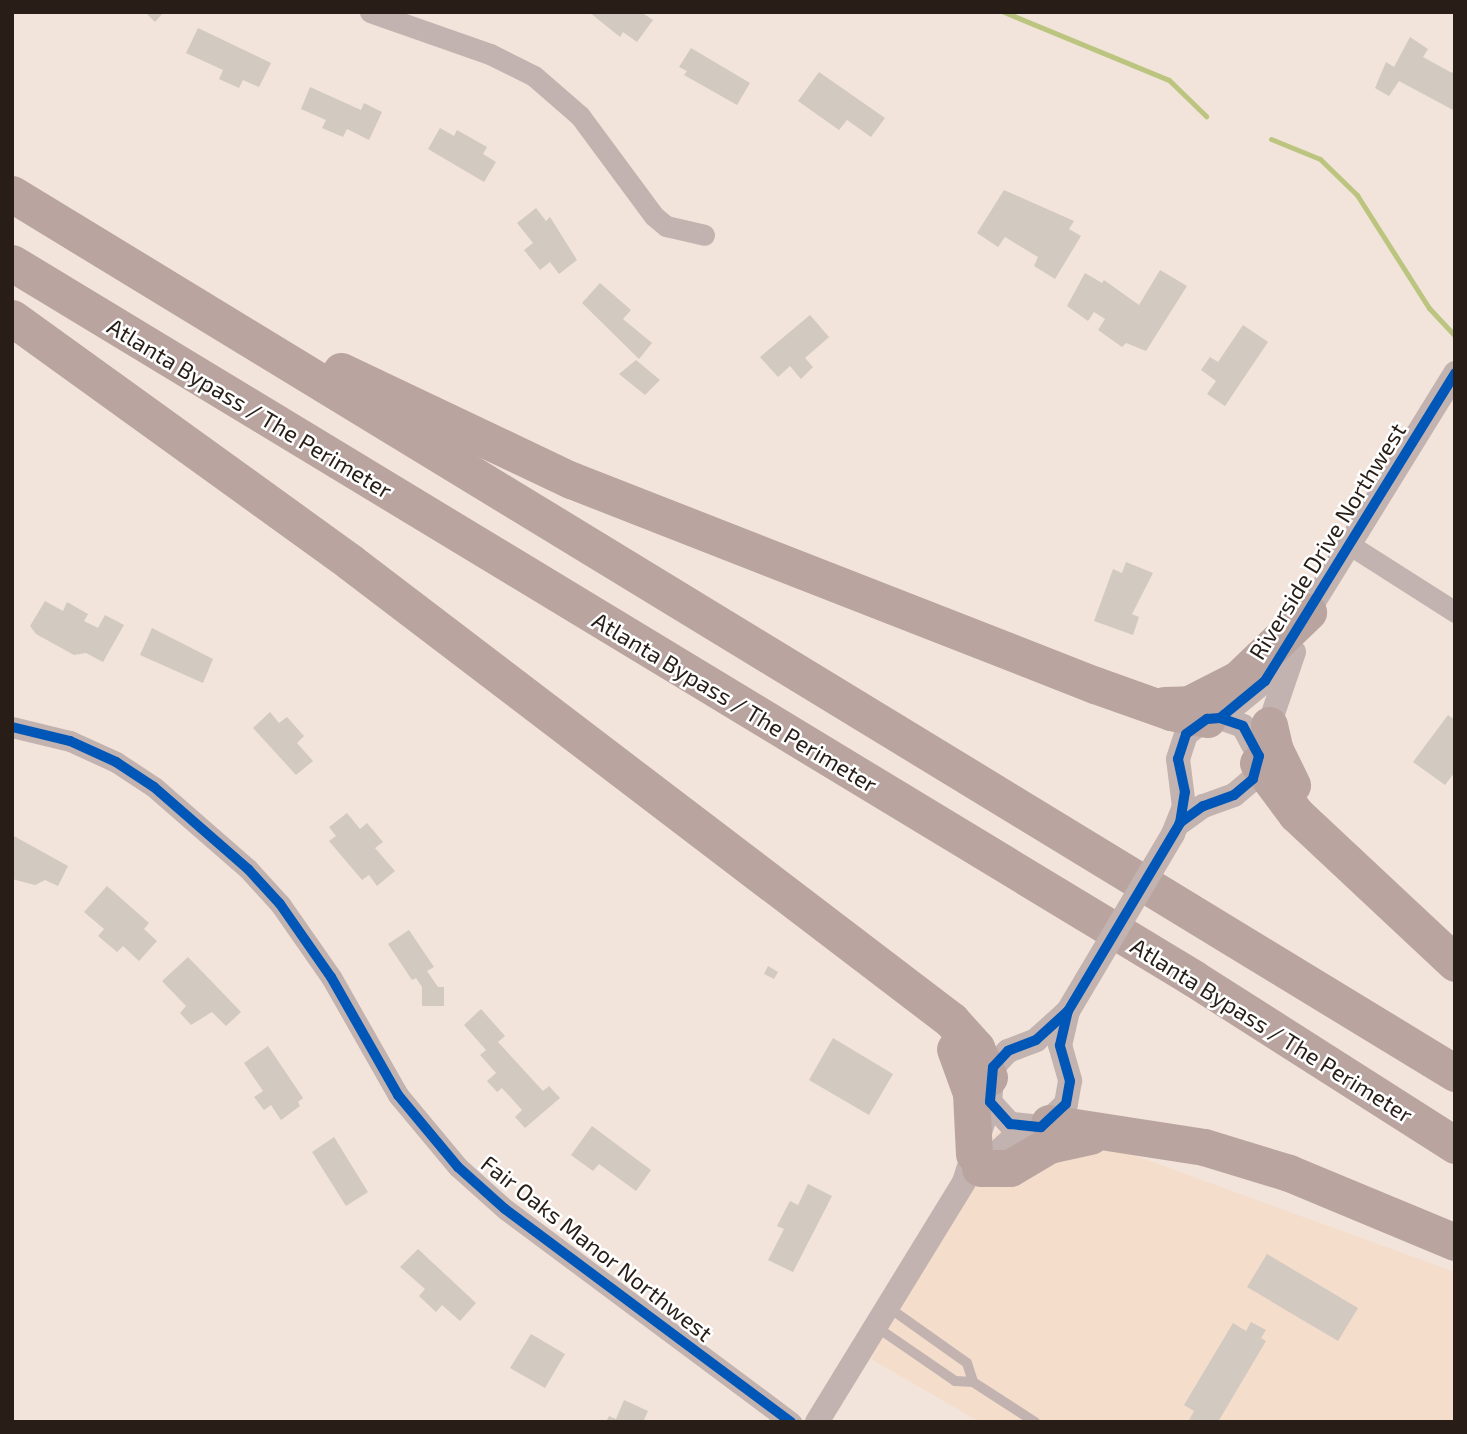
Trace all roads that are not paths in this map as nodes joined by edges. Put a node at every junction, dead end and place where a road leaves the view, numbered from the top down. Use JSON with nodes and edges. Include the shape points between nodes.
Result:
{"nodes":[{"id":1,"x":370,"y":12,"type":"edge"},
{"id":2,"x":12,"y":194,"type":"edge"},
{"id":3,"x":704,"y":236,"type":"dead end"},
{"id":4,"x":12,"y":263,"type":"edge"},
{"id":5,"x":188,"y":300,"type":"junction"},
{"id":6,"x":12,"y":318,"type":"edge"},
{"id":7,"x":1455,"y":373,"type":"edge"},
{"id":8,"x":1350,"y":545,"type":"junction"},
{"id":9,"x":1308,"y":612,"type":"junction"},
{"id":10,"x":1455,"y":612,"type":"edge"},
{"id":11,"x":1154,"y":706,"type":"junction"},
{"id":12,"x":1213,"y":719,"type":"junction"},
{"id":13,"x":12,"y":727,"type":"edge"},
{"id":14,"x":1262,"y":748,"type":"junction"},
{"id":15,"x":1177,"y":828,"type":"junction"},
{"id":16,"x":1455,"y":962,"type":"edge"},
{"id":17,"x":922,"y":999,"type":"junction"},
{"id":18,"x":1068,"y":1011,"type":"junction"},
{"id":19,"x":1455,"y":1073,"type":"edge"},
{"id":20,"x":989,"y":1089,"type":"junction"},
{"id":21,"x":1037,"y":1126,"type":"junction"},
{"id":22,"x":1119,"y":1134,"type":"junction"},
{"id":23,"x":1455,"y":1145,"type":"edge"},
{"id":24,"x":972,"y":1168,"type":"junction"},
{"id":25,"x":1455,"y":1242,"type":"edge"},
{"id":26,"x":881,"y":1316,"type":"junction"},
{"id":27,"x":973,"y":1382,"type":"junction"},
{"id":28,"x":791,"y":1422,"type":"edge"},
{"id":29,"x":817,"y":1422,"type":"edge"},
{"id":30,"x":1035,"y":1422,"type":"edge"}],
"edges":[{"from":1,"to":3,"type":"street","via":[[491,54],[534,76],[580,116],[654,216],[666,226]]},
{"from":2,"to":5,"type":"highway"},
{"from":4,"to":23,"type":"highway","name":"Atlanta Bypass / The Perimeter","via":[[1193,978]]},
{"from":5,"to":11,"type":"highway","via":[[571,480]]},
{"from":5,"to":19,"type":"highway"},
{"from":6,"to":17,"type":"highway","via":[[349,562]]},
{"from":7,"to":8,"type":"street","name":"Riverside Drive Northwest"},
{"from":8,"to":9,"type":"street","name":"Riverside Drive Northwest"},
{"from":8,"to":10,"type":"street"},
{"from":9,"to":11,"type":"highway","via":[[1238,679],[1189,704]]},
{"from":9,"to":12,"type":"street","name":"Riverside Drive Northwest","via":[[1265,681]]},
{"from":9,"to":14,"type":"street","name":"Riverside Drive Northwest"},
{"from":11,"to":12,"type":"highway"},
{"from":12,"to":14,"type":"street","via":[[1242,726]]},
{"from":12,"to":15,"type":"street","name":"Riverside Drive Northwest","via":[[1186,734],[1180,746],[1185,792]]},
{"from":13,"to":28,"type":"street","name":"Fair Oaks Manor Northwest","via":[[70,741],[116,762],[154,787],[248,869],[280,904],[331,977],[398,1095],[458,1167],[505,1209]]},
{"from":14,"to":15,"type":"street","name":"Riverside Drive Northwest","via":[[1245,788]]},
{"from":14,"to":16,"type":"highway","via":[[1336,849]]},
{"from":15,"to":18,"type":"street","bridge":true},
{"from":17,"to":20,"type":"highway","via":[[965,1033]]},
{"from":17,"to":24,"type":"highway","via":[[962,1063],[971,1093]]},
{"from":18,"to":20,"type":"street","via":[[1036,1040],[999,1058]]},
{"from":18,"to":21,"type":"street","via":[[1060,1045],[1070,1093],[1060,1114]]},
{"from":20,"to":21,"type":"street","via":[[1003,1119]]},
{"from":20,"to":24,"type":"street"},
{"from":21,"to":22,"type":"highway"},
{"from":21,"to":24,"type":"street"},
{"from":22,"to":24,"type":"highway","via":[[1075,1137],[1049,1145],[1010,1168]]},
{"from":22,"to":25,"type":"highway","via":[[1204,1147],[1289,1172]]},
{"from":24,"to":26,"type":"street"},
{"from":26,"to":27,"type":"lane","via":[[955,1381]]},
{"from":26,"to":27,"type":"lane","via":[[967,1363]]},
{"from":26,"to":29,"type":"street"},
{"from":27,"to":30,"type":"lane"}]}
